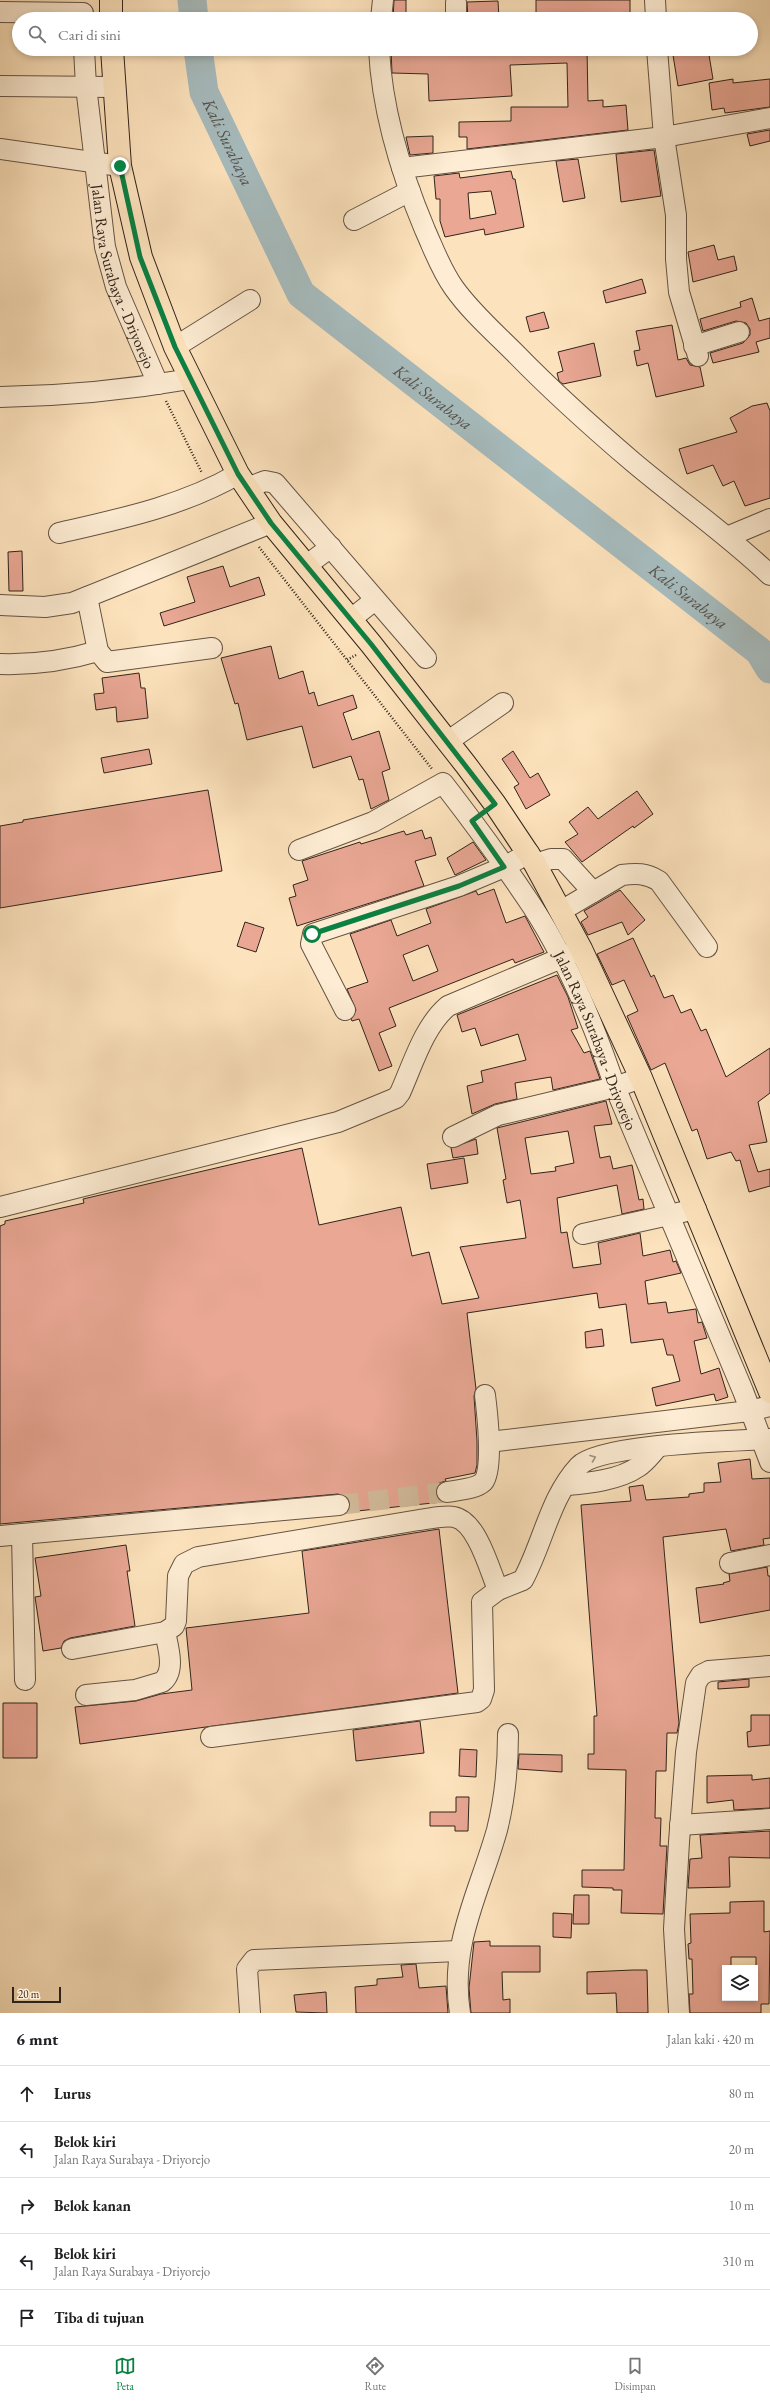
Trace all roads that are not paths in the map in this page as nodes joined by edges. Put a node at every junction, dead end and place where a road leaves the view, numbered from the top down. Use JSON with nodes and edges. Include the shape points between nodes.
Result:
{"nodes":[{"id":1,"x":111,"y":0,"type":"edge"},
{"id":2,"x":383,"y":0,"type":"edge"},
{"id":3,"x":655,"y":0,"type":"edge"},
{"id":4,"x":83,"y":11,"type":"edge"},
{"id":5,"x":0,"y":12,"type":"edge"},
{"id":6,"x":112,"y":12,"type":"edge"},
{"id":7,"x":382,"y":12,"type":"edge"},
{"id":8,"x":656,"y":12,"type":"edge"},
{"id":9,"x":84,"y":56,"type":"edge"},
{"id":10,"x":112,"y":56,"type":"edge"},
{"id":11,"x":381,"y":56,"type":"edge"},
{"id":12,"x":658,"y":56,"type":"edge"},
{"id":13,"x":0,"y":86,"type":"edge"},
{"id":14,"x":86,"y":86,"type":"junction"},
{"id":15,"x":113,"y":87,"type":"junction"},
{"id":16,"x":770,"y":118,"type":"edge"},
{"id":17,"x":664,"y":137,"type":"junction"},
{"id":18,"x":0,"y":149,"type":"edge"},
{"id":19,"x":94,"y":164,"type":"junction"},
{"id":20,"x":120,"y":166,"type":"junction"},
{"id":21,"x":402,"y":168,"type":"junction"},
{"id":22,"x":410,"y":191,"type":"junction"},
{"id":23,"x":354,"y":220,"type":"dead end"},
{"id":24,"x":250,"y":300,"type":"dead end"},
{"id":25,"x":739,"y":332,"type":"dead end"},
{"id":26,"x":175,"y":347,"type":"junction"},
{"id":27,"x":190,"y":378,"type":"junction"},
{"id":28,"x":158,"y":384,"type":"junction"},
{"id":29,"x":0,"y":397,"type":"edge"},
{"id":30,"x":242,"y":481,"type":"junction"},
{"id":31,"x":770,"y":519,"type":"edge"},
{"id":32,"x":271,"y":523,"type":"junction"},
{"id":33,"x":59,"y":533,"type":"dead end"},
{"id":34,"x":727,"y":537,"type":"junction"},
{"id":35,"x":331,"y":547,"type":"junction"},
{"id":36,"x":307,"y":565,"type":"junction"},
{"id":37,"x":770,"y":575,"type":"edge"},
{"id":38,"x":87,"y":598,"type":"junction"},
{"id":39,"x":375,"y":600,"type":"junction"},
{"id":40,"x":0,"y":605,"type":"edge"},
{"id":41,"x":351,"y":619,"type":"junction"},
{"id":42,"x":212,"y":648,"type":"dead end"},
{"id":43,"x":98,"y":651,"type":"junction"},
{"id":44,"x":426,"y":658,"type":"dead end"},
{"id":45,"x":0,"y":664,"type":"edge"},
{"id":46,"x":503,"y":704,"type":"dead end"},
{"id":47,"x":447,"y":742,"type":"junction"},
{"id":48,"x":495,"y":804,"type":"junction"},
{"id":49,"x":472,"y":821,"type":"junction"},
{"id":50,"x":299,"y":850,"type":"dead end"},
{"id":51,"x":532,"y":859,"type":"junction"},
{"id":52,"x":504,"y":867,"type":"junction"},
{"id":53,"x":593,"y":892,"type":"junction"},
{"id":54,"x":561,"y":911,"type":"junction"},
{"id":55,"x":707,"y":947,"type":"dead end"},
{"id":56,"x":581,"y":949,"type":"junction"},
{"id":57,"x":561,"y":958,"type":"junction"},
{"id":58,"x":345,"y":1010,"type":"dead end"},
{"id":59,"x":641,"y":1078,"type":"junction"},
{"id":60,"x":615,"y":1087,"type":"junction"},
{"id":61,"x":453,"y":1136,"type":"dead end"},
{"id":62,"x":0,"y":1207,"type":"edge"},
{"id":63,"x":696,"y":1209,"type":"junction"},
{"id":64,"x":668,"y":1215,"type":"junction"},
{"id":65,"x":583,"y":1234,"type":"dead end"},
{"id":66,"x":770,"y":1392,"type":"edge"},
{"id":67,"x":485,"y":1396,"type":"dead end"},
{"id":68,"x":770,"y":1406,"type":"edge"},
{"id":69,"x":749,"y":1411,"type":"junction"},
{"id":70,"x":765,"y":1439,"type":"edge"},
{"id":71,"x":489,"y":1442,"type":"junction"},
{"id":72,"x":770,"y":1462,"type":"edge"},
{"id":73,"x":448,"y":1492,"type":"tunnel mouth"},
{"id":74,"x":339,"y":1506,"type":"tunnel mouth"},
{"id":75,"x":22,"y":1534,"type":"junction"},
{"id":76,"x":0,"y":1536,"type":"edge"},
{"id":77,"x":770,"y":1555,"type":"edge"},
{"id":78,"x":730,"y":1563,"type":"dead end"},
{"id":79,"x":498,"y":1590,"type":"junction"},
{"id":80,"x":165,"y":1632,"type":"junction"},
{"id":81,"x":72,"y":1649,"type":"dead end"},
{"id":82,"x":770,"y":1666,"type":"edge"},
{"id":83,"x":25,"y":1680,"type":"dead end"},
{"id":84,"x":86,"y":1695,"type":"dead end"},
{"id":85,"x":508,"y":1734,"type":"dead end"},
{"id":86,"x":211,"y":1737,"type":"dead end"},
{"id":87,"x":770,"y":1819,"type":"edge"},
{"id":88,"x":680,"y":1825,"type":"junction"},
{"id":89,"x":458,"y":1951,"type":"junction"},
{"id":90,"x":250,"y":2013,"type":"edge"},
{"id":91,"x":460,"y":2013,"type":"edge"},
{"id":92,"x":679,"y":2013,"type":"edge"}],
"edges":[{"from":1,"to":6,"type":"main road"},
{"from":2,"to":7,"type":"street"},
{"from":3,"to":8,"type":"street"},
{"from":4,"to":5,"type":"street"},
{"from":9,"to":14,"type":"street","name":"Jalan Raya Surabaya - Driyorejo"},
{"from":10,"to":15,"type":"main road","name":"Jalan Raya Surabaya - Driyorejo"},
{"from":11,"to":21,"type":"street","via":[[386,108]]},
{"from":12,"to":17,"type":"street"},
{"from":13,"to":14,"type":"street"},
{"from":14,"to":15,"type":"street"},
{"from":14,"to":19,"type":"street","name":"Jalan Raya Surabaya - Driyorejo"},
{"from":15,"to":20,"type":"main road","name":"Jalan Raya Surabaya - Driyorejo"},
{"from":16,"to":17,"type":"street"},
{"from":17,"to":21,"type":"street"},
{"from":17,"to":25,"type":"street","via":[[676,215],[679,292],[696,351]]},
{"from":18,"to":19,"type":"street"},
{"from":19,"to":20,"type":"street"},
{"from":19,"to":28,"type":"street","name":"Jalan Raya Surabaya - Driyorejo","via":[[105,247],[116,287]]},
{"from":20,"to":26,"type":"main road","name":"Jalan Raya Surabaya - Driyorejo","via":[[140,257]]},
{"from":21,"to":22,"type":"street"},
{"from":22,"to":23,"type":"street"},
{"from":22,"to":34,"type":"street","via":[[442,268],[470,308],[530,369],[633,462]]},
{"from":24,"to":26,"type":"street"},
{"from":26,"to":27,"type":"main road","name":"Jalan Raya Surabaya - Driyorejo"},
{"from":27,"to":28,"type":"street"},
{"from":27,"to":30,"type":"main road","name":"Jalan Raya Surabaya - Driyorejo"},
{"from":28,"to":29,"type":"street","via":[[60,395]]},
{"from":30,"to":32,"type":"main road","name":"Jalan Raya Surabaya - Driyorejo"},
{"from":30,"to":33,"type":"street","via":[[123,518]]},
{"from":30,"to":35,"type":"street","via":[[275,483]]},
{"from":31,"to":34,"type":"street"},
{"from":32,"to":36,"type":"main road","name":"Jalan Raya Surabaya - Driyorejo"},
{"from":32,"to":38,"type":"street"},
{"from":34,"to":37,"type":"street"},
{"from":35,"to":36,"type":"street"},
{"from":35,"to":39,"type":"street"},
{"from":36,"to":41,"type":"main road","name":"Jalan Raya Surabaya - Driyorejo"},
{"from":38,"to":40,"type":"street","via":[[58,606]]},
{"from":38,"to":43,"type":"street"},
{"from":39,"to":41,"type":"street"},
{"from":39,"to":44,"type":"street"},
{"from":41,"to":47,"type":"main road","name":"Jalan Raya Surabaya - Driyorejo"},
{"from":42,"to":43,"type":"street","via":[[110,663],[102,658]]},
{"from":43,"to":45,"type":"street","via":[[63,661]]},
{"from":46,"to":47,"type":"street"},
{"from":47,"to":48,"type":"main road","name":"Jalan Raya Surabaya - Driyorejo"},
{"from":48,"to":49,"type":"street"},
{"from":48,"to":51,"type":"main road","name":"Jalan Raya Surabaya - Driyorejo"},
{"from":49,"to":50,"type":"street","name":"Jalan Raya Surabaya - Driyorejo","via":[[443,783],[373,822]]},
{"from":49,"to":52,"type":"street","name":"Jalan Raya Surabaya - Driyorejo"},
{"from":51,"to":52,"type":"street"},
{"from":51,"to":53,"type":"street","via":[[562,859]]},
{"from":51,"to":54,"type":"main road","name":"Jalan Raya Surabaya - Driyorejo"},
{"from":52,"to":57,"type":"street","name":"Jalan Raya Surabaya - Driyorejo","via":[[532,907]]},
{"from":52,"to":58,"type":"street","via":[[459,886],[312,934],[311,944]]},
{"from":53,"to":54,"type":"street"},
{"from":53,"to":55,"type":"street","via":[[622,875],[650,875],[659,881]]},
{"from":54,"to":56,"type":"main road","name":"Jalan Raya Surabaya - Driyorejo"},
{"from":56,"to":57,"type":"street"},
{"from":56,"to":59,"type":"main road","name":"Jalan Raya Surabaya - Driyorejo"},
{"from":57,"to":60,"type":"street","name":"Jalan Raya Surabaya - Driyorejo","via":[[600,1043]]},
{"from":57,"to":62,"type":"street","via":[[448,1006],[436,1015],[396,1098],[338,1122]]},
{"from":59,"to":60,"type":"street"},
{"from":59,"to":63,"type":"main road","name":"Jalan Raya Surabaya - Driyorejo"},
{"from":60,"to":61,"type":"street","via":[[498,1115]]},
{"from":60,"to":64,"type":"street","name":"Jalan Raya Surabaya - Driyorejo"},
{"from":63,"to":64,"type":"street"},
{"from":63,"to":66,"type":"main road","name":"Jalan Raya Surabaya - Driyorejo"},
{"from":64,"to":65,"type":"street"},
{"from":64,"to":69,"type":"street","name":"Jalan Raya Surabaya - Driyorejo","via":[[743,1391]]},
{"from":67,"to":71,"type":"street"},
{"from":68,"to":69,"type":"street"},
{"from":69,"to":70,"type":"street","name":"Jalan Raya Surabaya - Driyorejo"},
{"from":69,"to":71,"type":"street"},
{"from":70,"to":72,"type":"street","name":"Jalan Raya Surabaya - Driyorejo"},
{"from":70,"to":79,"type":"street","via":[[615,1451],[585,1461],[566,1485],[523,1580]]},
{"from":71,"to":73,"type":"street","via":[[485,1480],[474,1487]]},
{"from":74,"to":75,"type":"street"},
{"from":75,"to":76,"type":"street"},
{"from":75,"to":83,"type":"street"},
{"from":77,"to":78,"type":"street"},
{"from":79,"to":80,"type":"street","via":[[477,1536],[461,1520],[453,1517],[419,1520],[198,1557],[181,1569],[178,1576],[176,1621],[174,1626]]},
{"from":79,"to":86,"type":"street","via":[[484,1599],[481,1605],[484,1690],[477,1702]]},
{"from":80,"to":81,"type":"street"},
{"from":80,"to":84,"type":"street","via":[[169,1671],[162,1682],[135,1690]]},
{"from":82,"to":88,"type":"street","via":[[709,1671],[698,1678],[686,1752]]},
{"from":85,"to":89,"type":"street","via":[[508,1777],[504,1800]]},
{"from":87,"to":88,"type":"street"},
{"from":88,"to":92,"type":"street","via":[[674,1929]]},
{"from":89,"to":90,"type":"street","via":[[254,1960],[247,1969]]},
{"from":89,"to":91,"type":"street"}]}
